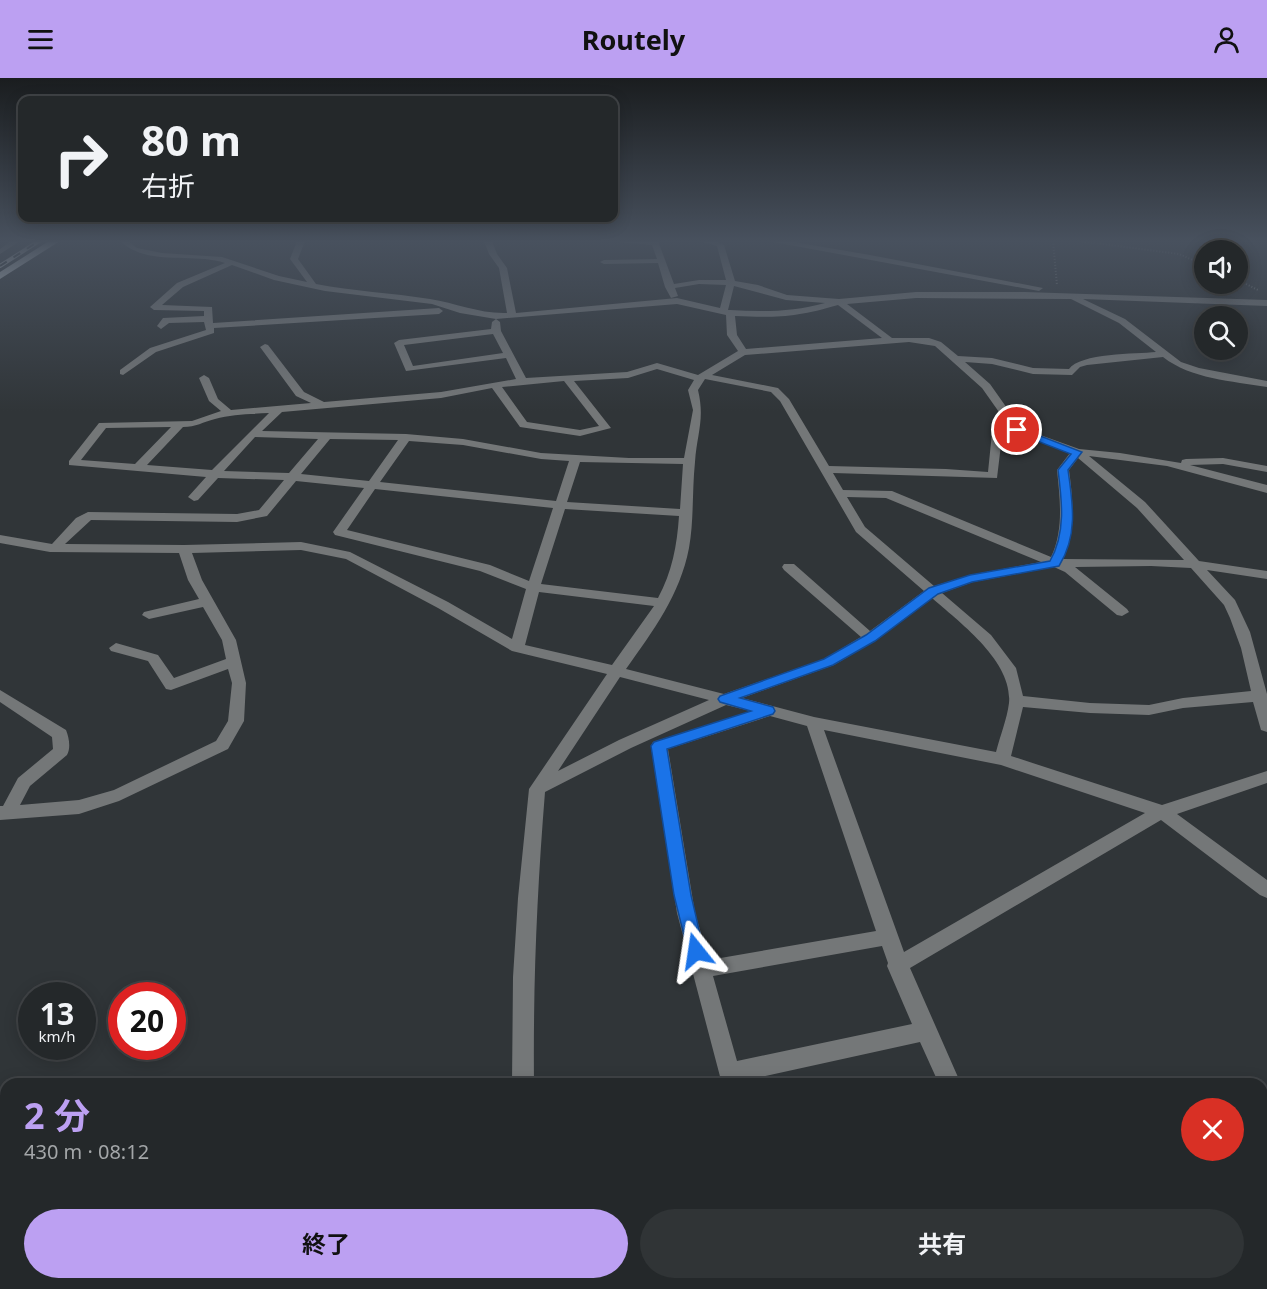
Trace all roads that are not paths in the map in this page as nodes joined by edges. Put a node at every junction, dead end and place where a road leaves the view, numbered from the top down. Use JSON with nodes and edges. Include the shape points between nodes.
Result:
{"nodes":[{"id":1,"x":165,"y":298,"type":"edge"},
{"id":2,"x":398,"y":298,"type":"edge"},
{"id":3,"x":509,"y":298,"type":"edge"},
{"id":4,"x":675,"y":298,"type":"edge"},
{"id":5,"x":729,"y":298,"type":"edge"},
{"id":6,"x":791,"y":298,"type":"edge"},
{"id":7,"x":888,"y":298,"type":"edge"},
{"id":8,"x":1068,"y":298,"type":"edge"},
{"id":9,"x":1126,"y":298,"type":"edge"},
{"id":10,"x":677,"y":301,"type":"junction"},
{"id":11,"x":839,"y":302,"type":"junction"},
{"id":12,"x":1267,"y":303,"type":"edge"},
{"id":13,"x":460,"y":310,"type":"junction"},
{"id":14,"x":726,"y":313,"type":"junction"},
{"id":15,"x":512,"y":315,"type":"junction"},
{"id":16,"x":496,"y":316,"type":"junction"},
{"id":17,"x":208,"y":323,"type":"junction"},
{"id":18,"x":161,"y":327,"type":"dead end"},
{"id":19,"x":496,"y":331,"type":"junction"},
{"id":20,"x":891,"y":341,"type":"junction"},
{"id":21,"x":265,"y":347,"type":"dead end"},
{"id":22,"x":743,"y":352,"type":"junction"},
{"id":23,"x":1165,"y":354,"type":"junction"},
{"id":24,"x":509,"y":355,"type":"junction"},
{"id":25,"x":957,"y":359,"type":"junction"},
{"id":26,"x":123,"y":372,"type":"dead end"},
{"id":27,"x":204,"y":378,"type":"dead end"},
{"id":28,"x":567,"y":378,"type":"junction"},
{"id":29,"x":701,"y":378,"type":"junction"},
{"id":30,"x":522,"y":380,"type":"junction"},
{"id":31,"x":1267,"y":384,"type":"edge"},
{"id":32,"x":496,"y":386,"type":"junction"},
{"id":33,"x":323,"y":404,"type":"junction"},
{"id":34,"x":279,"y":409,"type":"junction"},
{"id":35,"x":229,"y":413,"type":"junction"},
{"id":36,"x":179,"y":424,"type":"junction"},
{"id":37,"x":1017,"y":430,"type":"junction"},
{"id":38,"x":252,"y":434,"type":"junction"},
{"id":39,"x":327,"y":435,"type":"junction"},
{"id":40,"x":406,"y":437,"type":"junction"},
{"id":41,"x":1077,"y":452,"type":"junction"},
{"id":42,"x":576,"y":458,"type":"junction"},
{"id":43,"x":689,"y":461,"type":"junction"},
{"id":44,"x":1168,"y":463,"type":"junction"},
{"id":45,"x":138,"y":468,"type":"junction"},
{"id":46,"x":1267,"y":469,"type":"edge"},
{"id":47,"x":824,"y":470,"type":"junction"},
{"id":48,"x":214,"y":474,"type":"junction"},
{"id":49,"x":295,"y":477,"type":"junction"},
{"id":50,"x":371,"y":484,"type":"junction"},
{"id":51,"x":1267,"y":489,"type":"edge"},
{"id":52,"x":840,"y":493,"type":"junction"},
{"id":53,"x":194,"y":497,"type":"dead end"},
{"id":54,"x":560,"y":505,"type":"junction"},
{"id":55,"x":686,"y":513,"type":"junction"},
{"id":56,"x":0,"y":539,"type":"edge"},
{"id":57,"x":55,"y":548,"type":"junction"},
{"id":58,"x":184,"y":549,"type":"junction"},
{"id":59,"x":1055,"y":563,"type":"junction"},
{"id":60,"x":1195,"y":564,"type":"junction"},
{"id":61,"x":789,"y":567,"type":"dead end"},
{"id":62,"x":1267,"y":575,"type":"edge"},
{"id":63,"x":533,"y":587,"type":"junction"},
{"id":64,"x":933,"y":591,"type":"junction"},
{"id":65,"x":206,"y":602,"type":"junction"},
{"id":66,"x":662,"y":603,"type":"junction"},
{"id":67,"x":1122,"y":612,"type":"dead end"},
{"id":68,"x":149,"y":615,"type":"dead end"},
{"id":69,"x":870,"y":638,"type":"junction"},
{"id":70,"x":116,"y":648,"type":"dead end"},
{"id":71,"x":517,"y":648,"type":"junction"},
{"id":72,"x":234,"y":661,"type":"junction"},
{"id":73,"x":616,"y":671,"type":"junction"},
{"id":74,"x":0,"y":695,"type":"edge"},
{"id":75,"x":1262,"y":698,"type":"edge"},
{"id":76,"x":725,"y":699,"type":"junction"},
{"id":77,"x":1017,"y":701,"type":"junction"},
{"id":78,"x":768,"y":711,"type":"junction"},
{"id":79,"x":814,"y":722,"type":"junction"},
{"id":80,"x":1267,"y":726,"type":"edge"},
{"id":81,"x":1002,"y":759,"type":"junction"},
{"id":82,"x":1267,"y":777,"type":"edge"},
{"id":83,"x":537,"y":789,"type":"junction"},
{"id":84,"x":1162,"y":812,"type":"junction"},
{"id":85,"x":4,"y":813,"type":"edge"},
{"id":86,"x":1267,"y":890,"type":"edge"},
{"id":87,"x":887,"y":937,"type":"junction"},
{"id":88,"x":897,"y":966,"type":"junction"},
{"id":89,"x":700,"y":970,"type":"junction"},
{"id":90,"x":924,"y":1031,"type":"junction"},
{"id":91,"x":523,"y":1078,"type":"edge"},
{"id":92,"x":732,"y":1078,"type":"edge"},
{"id":93,"x":736,"y":1078,"type":"edge"},
{"id":94,"x":947,"y":1078,"type":"edge"}],
"edges":[{"from":1,"to":17,"type":"street","via":[[154,307],[209,309]]},
{"from":2,"to":13,"type":"street"},
{"from":3,"to":15,"type":"street"},
{"from":4,"to":10,"type":"street"},
{"from":5,"to":14,"type":"street"},
{"from":6,"to":11,"type":"street"},
{"from":7,"to":11,"type":"street"},
{"from":8,"to":23,"type":"street","via":[[1122,321]]},
{"from":9,"to":12,"type":"street"},
{"from":10,"to":14,"type":"street"},
{"from":10,"to":15,"type":"street"},
{"from":11,"to":14,"type":"street","via":[[800,313]]},
{"from":11,"to":20,"type":"street"},
{"from":13,"to":16,"type":"street"},
{"from":13,"to":17,"type":"street"},
{"from":14,"to":22,"type":"street","via":[[732,335]]},
{"from":15,"to":16,"type":"street"},
{"from":16,"to":19,"type":"street"},
{"from":17,"to":18,"type":"street","via":[[166,320]]},
{"from":17,"to":26,"type":"street","via":[[211,331],[153,350]]},
{"from":19,"to":24,"type":"street"},
{"from":19,"to":24,"type":"street","via":[[399,343],[409,369]]},
{"from":20,"to":22,"type":"street"},
{"from":20,"to":25,"type":"street","via":[[926,340]]},
{"from":21,"to":33,"type":"street","via":[[300,394]]},
{"from":22,"to":29,"type":"street"},
{"from":23,"to":25,"type":"street","via":[[1086,362],[1072,372],[1033,371],[992,361]]},
{"from":23,"to":31,"type":"street","via":[[1197,371]]},
{"from":24,"to":30,"type":"street"},
{"from":25,"to":37,"type":"street","via":[[986,386]]},
{"from":27,"to":35,"type":"street","via":[[213,401]]},
{"from":28,"to":29,"type":"street","via":[[628,375],[657,366]]},
{"from":28,"to":30,"type":"street"},
{"from":28,"to":32,"type":"street","via":[[606,428],[580,433],[524,425]]},
{"from":29,"to":43,"type":"street","via":[[693,390],[698,410]]},
{"from":29,"to":47,"type":"street","via":[[774,390],[784,399]]},
{"from":30,"to":32,"type":"street"},
{"from":32,"to":33,"type":"street","via":[[441,395]]},
{"from":33,"to":34,"type":"street"},
{"from":34,"to":35,"type":"street"},
{"from":34,"to":38,"type":"street"},
{"from":35,"to":36,"type":"street","via":[[194,424]]},
{"from":36,"to":45,"type":"street"},
{"from":36,"to":45,"type":"street","via":[[103,425],[73,463]]},
{"from":37,"to":41,"type":"street"},
{"from":37,"to":47,"type":"street","via":[[998,423],[993,476]]},
{"from":38,"to":39,"type":"street"},
{"from":38,"to":48,"type":"street"},
{"from":39,"to":40,"type":"street"},
{"from":39,"to":49,"type":"street"},
{"from":40,"to":42,"type":"street"},
{"from":40,"to":50,"type":"street"},
{"from":41,"to":44,"type":"street"},
{"from":41,"to":59,"type":"street","via":[[1063,470],[1067,531],[1064,548]]},
{"from":41,"to":60,"type":"street","via":[[1141,505]]},
{"from":42,"to":43,"type":"street"},
{"from":42,"to":54,"type":"street"},
{"from":43,"to":55,"type":"street"},
{"from":44,"to":46,"type":"street","via":[[1222,461]]},
{"from":44,"to":51,"type":"street"},
{"from":45,"to":48,"type":"street"},
{"from":47,"to":52,"type":"street"},
{"from":48,"to":49,"type":"street"},
{"from":48,"to":53,"type":"street"},
{"from":49,"to":50,"type":"street"},
{"from":49,"to":57,"type":"street","via":[[263,513],[237,518],[88,516]]},
{"from":50,"to":54,"type":"street"},
{"from":50,"to":63,"type":"street","via":[[339,532],[485,568]]},
{"from":52,"to":59,"type":"street","via":[[888,494]]},
{"from":52,"to":64,"type":"street","via":[[860,529]]},
{"from":54,"to":55,"type":"street"},
{"from":54,"to":63,"type":"street"},
{"from":55,"to":66,"type":"street","via":[[683,547],[674,580]]},
{"from":56,"to":57,"type":"street"},
{"from":57,"to":58,"type":"street"},
{"from":58,"to":65,"type":"street"},
{"from":58,"to":71,"type":"street","via":[[301,546],[350,556]]},
{"from":59,"to":60,"type":"street"},
{"from":59,"to":64,"type":"street","via":[[970,579]]},
{"from":59,"to":67,"type":"street","via":[[1070,569]]},
{"from":60,"to":62,"type":"street"},
{"from":60,"to":75,"type":"street","via":[[1240,620]]},
{"from":61,"to":69,"type":"street"},
{"from":63,"to":66,"type":"street"},
{"from":63,"to":71,"type":"street"},
{"from":64,"to":69,"type":"street"},
{"from":64,"to":77,"type":"street","via":[[986,638],[1003,660],[1009,668]]},
{"from":65,"to":68,"type":"street"},
{"from":65,"to":72,"type":"street","via":[[229,640]]},
{"from":66,"to":73,"type":"street"},
{"from":69,"to":76,"type":"street","via":[[829,662]]},
{"from":70,"to":72,"type":"street","via":[[153,658],[171,685]]},
{"from":71,"to":73,"type":"street"},
{"from":72,"to":85,"type":"street","via":[[238,683],[236,721],[222,745],[119,795],[79,807]]},
{"from":73,"to":76,"type":"street"},
{"from":73,"to":83,"type":"street"},
{"from":74,"to":85,"type":"street","via":[[60,734],[61,751],[24,782]]},
{"from":75,"to":77,"type":"street","via":[[1183,703],[1149,710]]},
{"from":75,"to":80,"type":"street"},
{"from":76,"to":78,"type":"street"},
{"from":76,"to":83,"type":"street"},
{"from":77,"to":81,"type":"street"},
{"from":78,"to":79,"type":"street"},
{"from":78,"to":89,"type":"street","via":[[659,746],[686,913]]},
{"from":79,"to":81,"type":"street"},
{"from":79,"to":87,"type":"street"},
{"from":81,"to":84,"type":"street"},
{"from":82,"to":84,"type":"street"},
{"from":83,"to":91,"type":"street","via":[[523,977]]},
{"from":84,"to":86,"type":"street"},
{"from":84,"to":88,"type":"street"},
{"from":87,"to":88,"type":"street"},
{"from":87,"to":89,"type":"street"},
{"from":88,"to":90,"type":"street"},
{"from":89,"to":92,"type":"street"},
{"from":90,"to":93,"type":"street"},
{"from":90,"to":94,"type":"street"}]}
